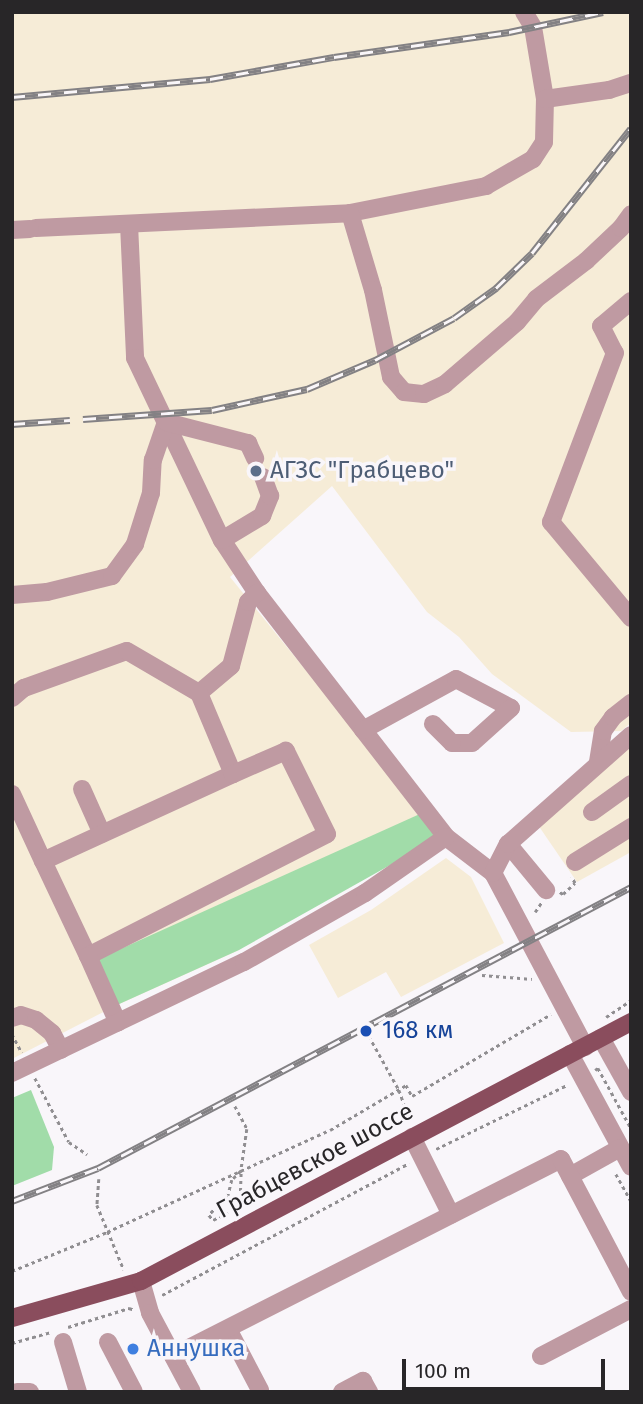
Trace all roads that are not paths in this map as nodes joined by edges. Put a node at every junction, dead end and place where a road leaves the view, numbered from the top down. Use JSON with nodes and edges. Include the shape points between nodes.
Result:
{"nodes":[{"id":1,"x":524,"y":12,"type":"edge"},
{"id":2,"x":631,"y":83,"type":"edge"},
{"id":3,"x":545,"y":99,"type":"junction"},
{"id":4,"x":351,"y":213,"type":"junction"},
{"id":5,"x":631,"y":214,"type":"edge"},
{"id":6,"x":129,"y":224,"type":"junction"},
{"id":7,"x":26,"y":229,"type":"edge"},
{"id":8,"x":631,"y":301,"type":"edge"},
{"id":9,"x":166,"y":422,"type":"junction"},
{"id":10,"x":255,"y":458,"type":"dead end"},
{"id":11,"x":262,"y":477,"type":"dead end"},
{"id":12,"x":222,"y":540,"type":"junction"},
{"id":13,"x":257,"y":593,"type":"junction"},
{"id":14,"x":12,"y":595,"type":"edge"},
{"id":15,"x":631,"y":618,"type":"edge"},
{"id":16,"x":199,"y":693,"type":"junction"},
{"id":17,"x":12,"y":698,"type":"edge"},
{"id":18,"x":631,"y":703,"type":"edge"},
{"id":19,"x":433,"y":724,"type":"dead end"},
{"id":20,"x":363,"y":730,"type":"junction"},
{"id":21,"x":631,"y":736,"type":"edge"},
{"id":22,"x":598,"y":762,"type":"junction"},
{"id":23,"x":233,"y":774,"type":"junction"},
{"id":24,"x":631,"y":783,"type":"edge"},
{"id":25,"x":82,"y":789,"type":"dead end"},
{"id":26,"x":12,"y":794,"type":"edge"},
{"id":27,"x":592,"y":812,"type":"dead end"},
{"id":28,"x":631,"y":827,"type":"edge"},
{"id":29,"x":102,"y":834,"type":"junction"},
{"id":30,"x":446,"y":837,"type":"junction"},
{"id":31,"x":508,"y":844,"type":"junction"},
{"id":32,"x":43,"y":861,"type":"junction"},
{"id":33,"x":575,"y":862,"type":"dead end"},
{"id":34,"x":493,"y":873,"type":"junction"},
{"id":35,"x":546,"y":890,"type":"dead end"},
{"id":36,"x":88,"y":956,"type":"junction"},
{"id":37,"x":12,"y":1018,"type":"edge"},
{"id":38,"x":631,"y":1022,"type":"edge"},
{"id":39,"x":118,"y":1023,"type":"junction"},
{"id":40,"x":605,"y":1026,"type":"junction"},
{"id":41,"x":61,"y":1050,"type":"junction"},
{"id":42,"x":577,"y":1050,"type":"junction"},
{"id":43,"x":20,"y":1069,"type":"edge"},
{"id":44,"x":631,"y":1092,"type":"edge"},
{"id":45,"x":415,"y":1136,"type":"junction"},
{"id":46,"x":613,"y":1152,"type":"junction"},
{"id":47,"x":631,"y":1167,"type":"edge"},
{"id":48,"x":570,"y":1176,"type":"junction"},
{"id":49,"x":451,"y":1215,"type":"junction"},
{"id":50,"x":135,"y":1284,"type":"junction"},
{"id":51,"x":631,"y":1292,"type":"edge"},
{"id":52,"x":631,"y":1309,"type":"edge"},
{"id":53,"x":12,"y":1318,"type":"edge"},
{"id":54,"x":229,"y":1329,"type":"junction"},
{"id":55,"x":64,"y":1342,"type":"dead end"},
{"id":56,"x":108,"y":1342,"type":"dead end"},
{"id":57,"x":173,"y":1356,"type":"junction"},
{"id":58,"x":541,"y":1356,"type":"dead end"},
{"id":59,"x":260,"y":1390,"type":"dead end"},
{"id":60,"x":17,"y":1392,"type":"edge"},
{"id":61,"x":30,"y":1392,"type":"edge"},
{"id":62,"x":78,"y":1392,"type":"edge"},
{"id":63,"x":134,"y":1392,"type":"edge"},
{"id":64,"x":192,"y":1392,"type":"edge"},
{"id":65,"x":342,"y":1392,"type":"edge"},
{"id":66,"x":369,"y":1392,"type":"edge"}],
"edges":[{"from":1,"to":3,"type":"street","via":[[533,27]]},
{"from":2,"to":3,"type":"street"},
{"from":3,"to":4,"type":"street","via":[[544,142],[533,159],[486,186]]},
{"from":4,"to":5,"type":"street","via":[[391,377],[404,392],[424,394],[445,384],[517,322],[536,299],[586,261]]},
{"from":4,"to":6,"type":"street"},
{"from":6,"to":7,"type":"street"},
{"from":6,"to":9,"type":"street","via":[[135,358]]},
{"from":8,"to":15,"type":"street","via":[[601,326],[615,353],[551,522]]},
{"from":9,"to":10,"type":"street","via":[[248,443]]},
{"from":9,"to":12,"type":"street"},
{"from":9,"to":14,"type":"street","via":[[135,544],[112,576],[47,592]]},
{"from":11,"to":12,"type":"street","via":[[270,496],[262,516]]},
{"from":12,"to":13,"type":"street"},
{"from":13,"to":16,"type":"street","via":[[248,602],[231,666]]},
{"from":13,"to":20,"type":"street"},
{"from":16,"to":17,"type":"street","via":[[127,650],[24,688]]},
{"from":16,"to":23,"type":"street"},
{"from":18,"to":22,"type":"street","via":[[603,731]]},
{"from":19,"to":20,"type":"street","via":[[452,743],[472,743],[511,708],[456,679]]},
{"from":20,"to":30,"type":"street"},
{"from":21,"to":22,"type":"street"},
{"from":22,"to":31,"type":"street"},
{"from":23,"to":29,"type":"street"},
{"from":23,"to":36,"type":"street","via":[[286,751],[327,834]]},
{"from":24,"to":27,"type":"street"},
{"from":25,"to":29,"type":"street"},
{"from":26,"to":32,"type":"street"},
{"from":28,"to":33,"type":"street"},
{"from":29,"to":32,"type":"street"},
{"from":30,"to":34,"type":"street"},
{"from":30,"to":39,"type":"street","via":[[365,893],[244,962]]},
{"from":31,"to":34,"type":"street"},
{"from":31,"to":35,"type":"street"},
{"from":32,"to":36,"type":"street"},
{"from":34,"to":42,"type":"street"},
{"from":36,"to":39,"type":"street"},
{"from":37,"to":41,"type":"street","via":[[21,1015],[36,1020],[52,1032]]},
{"from":38,"to":40,"type":"main road","name":"Грабцевское шоссе"},
{"from":39,"to":41,"type":"street"},
{"from":40,"to":42,"type":"main road","name":"Грабцевское шоссе"},
{"from":40,"to":44,"type":"street","via":[[606,1064]]},
{"from":41,"to":43,"type":"street"},
{"from":42,"to":45,"type":"main road","name":"Грабцевское шоссе"},
{"from":42,"to":46,"type":"street"},
{"from":45,"to":49,"type":"street"},
{"from":45,"to":50,"type":"main road","name":"Грабцевское шоссе"},
{"from":46,"to":47,"type":"street"},
{"from":46,"to":48,"type":"street"},
{"from":48,"to":49,"type":"street","via":[[561,1158]]},
{"from":48,"to":51,"type":"street"},
{"from":49,"to":54,"type":"street"},
{"from":50,"to":53,"type":"main road","name":"Грабцевское шоссе"},
{"from":50,"to":57,"type":"street"},
{"from":52,"to":58,"type":"street"},
{"from":54,"to":57,"type":"street"},
{"from":54,"to":59,"type":"street"},
{"from":55,"to":62,"type":"street"},
{"from":56,"to":63,"type":"street"},
{"from":57,"to":64,"type":"street"},
{"from":60,"to":61,"type":"street"},
{"from":65,"to":66,"type":"street","via":[[363,1381]]}]}
